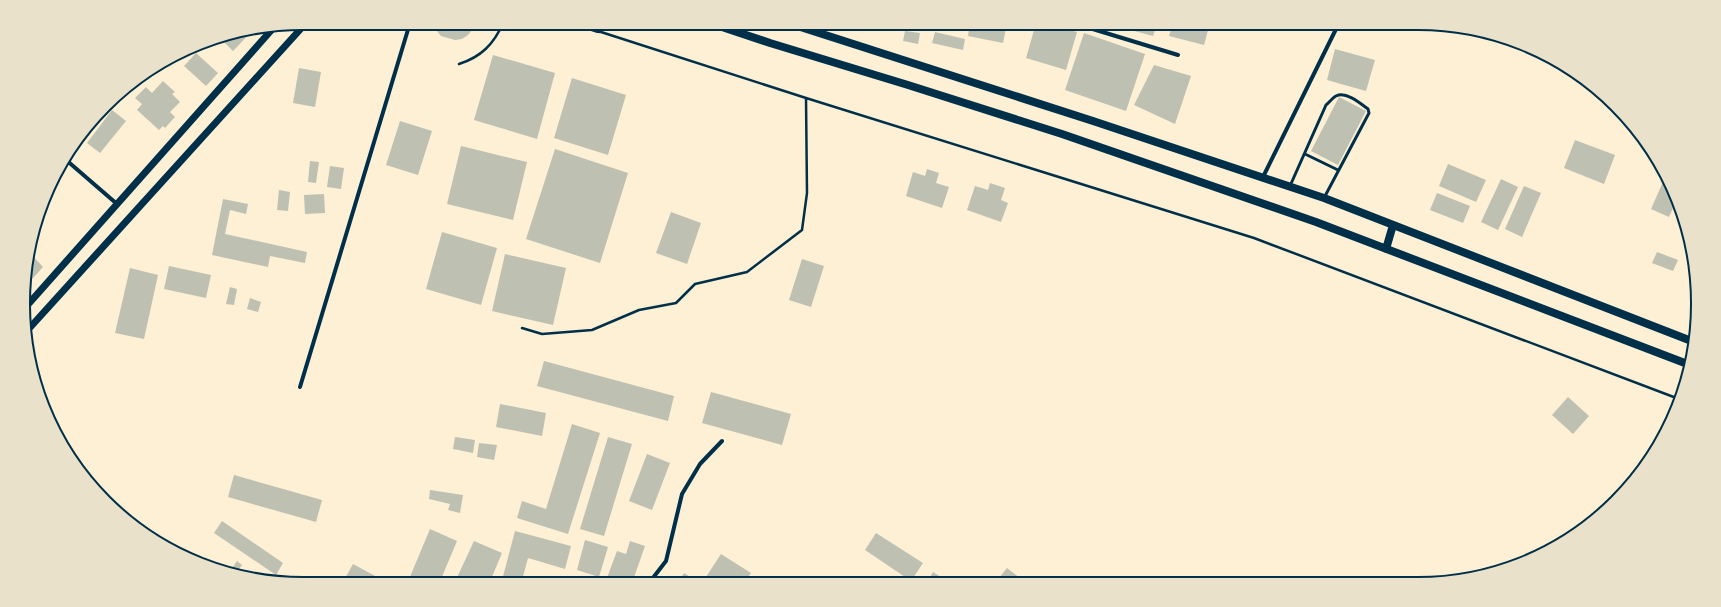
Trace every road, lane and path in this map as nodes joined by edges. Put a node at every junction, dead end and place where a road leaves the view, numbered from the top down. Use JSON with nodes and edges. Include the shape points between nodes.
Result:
{"nodes":[{"id":1,"x":299,"y":30,"type":"edge"},
{"id":2,"x":408,"y":30,"type":"edge"},
{"id":3,"x":500,"y":30,"type":"edge"},
{"id":4,"x":590,"y":30,"type":"edge"},
{"id":5,"x":731,"y":30,"type":"edge"},
{"id":6,"x":810,"y":30,"type":"edge"},
{"id":7,"x":1096,"y":30,"type":"edge"},
{"id":8,"x":1336,"y":30,"type":"edge"},
{"id":9,"x":270,"y":32,"type":"edge"},
{"id":10,"x":1178,"y":55,"type":"dead end"},
{"id":11,"x":459,"y":64,"type":"dead end"},
{"id":12,"x":806,"y":98,"type":"junction"},
{"id":13,"x":1305,"y":154,"type":"junction"},
{"id":14,"x":69,"y":163,"type":"edge"},
{"id":15,"x":1338,"y":170,"type":"junction"},
{"id":16,"x":1263,"y":177,"type":"junction"},
{"id":17,"x":1290,"y":186,"type":"junction"},
{"id":18,"x":1324,"y":198,"type":"junction"},
{"id":19,"x":118,"y":204,"type":"junction"},
{"id":20,"x":1393,"y":225,"type":"junction"},
{"id":21,"x":1386,"y":248,"type":"junction"},
{"id":22,"x":30,"y":302,"type":"edge"},
{"id":23,"x":31,"y":327,"type":"edge"},
{"id":24,"x":522,"y":328,"type":"dead end"},
{"id":25,"x":1689,"y":340,"type":"edge"},
{"id":26,"x":1685,"y":363,"type":"edge"},
{"id":27,"x":300,"y":387,"type":"dead end"},
{"id":28,"x":1674,"y":397,"type":"edge"},
{"id":29,"x":722,"y":441,"type":"dead end"},
{"id":30,"x":654,"y":577,"type":"edge"}],
"edges":[{"from":1,"to":23,"type":"street"},
{"from":2,"to":27,"type":"street"},
{"from":3,"to":11,"type":"path","via":[[487,49]]},
{"from":4,"to":12,"type":"path"},
{"from":5,"to":21,"type":"main road","via":[[1070,136]]},
{"from":6,"to":16,"type":"main road"},
{"from":7,"to":10,"type":"street"},
{"from":8,"to":16,"type":"street"},
{"from":9,"to":19,"type":"street"},
{"from":12,"to":24,"type":"path","via":[[807,193],[802,230],[747,272],[695,284],[676,303],[639,310],[592,330],[542,334]]},
{"from":12,"to":28,"type":"path","via":[[1254,238]]},
{"from":13,"to":15,"type":"lane"},
{"from":13,"to":15,"type":"lane","via":[[1326,106],[1336,96],[1344,95],[1368,108],[1369,113]]},
{"from":13,"to":17,"type":"lane"},
{"from":14,"to":19,"type":"street"},
{"from":15,"to":18,"type":"lane"},
{"from":16,"to":17,"type":"main road"},
{"from":17,"to":18,"type":"main road"},
{"from":18,"to":20,"type":"main road"},
{"from":19,"to":22,"type":"street"},
{"from":20,"to":21,"type":"main road"},
{"from":20,"to":25,"type":"main road"},
{"from":21,"to":26,"type":"main road"},
{"from":29,"to":30,"type":"street","via":[[700,464],[682,494],[666,561]]}]}
